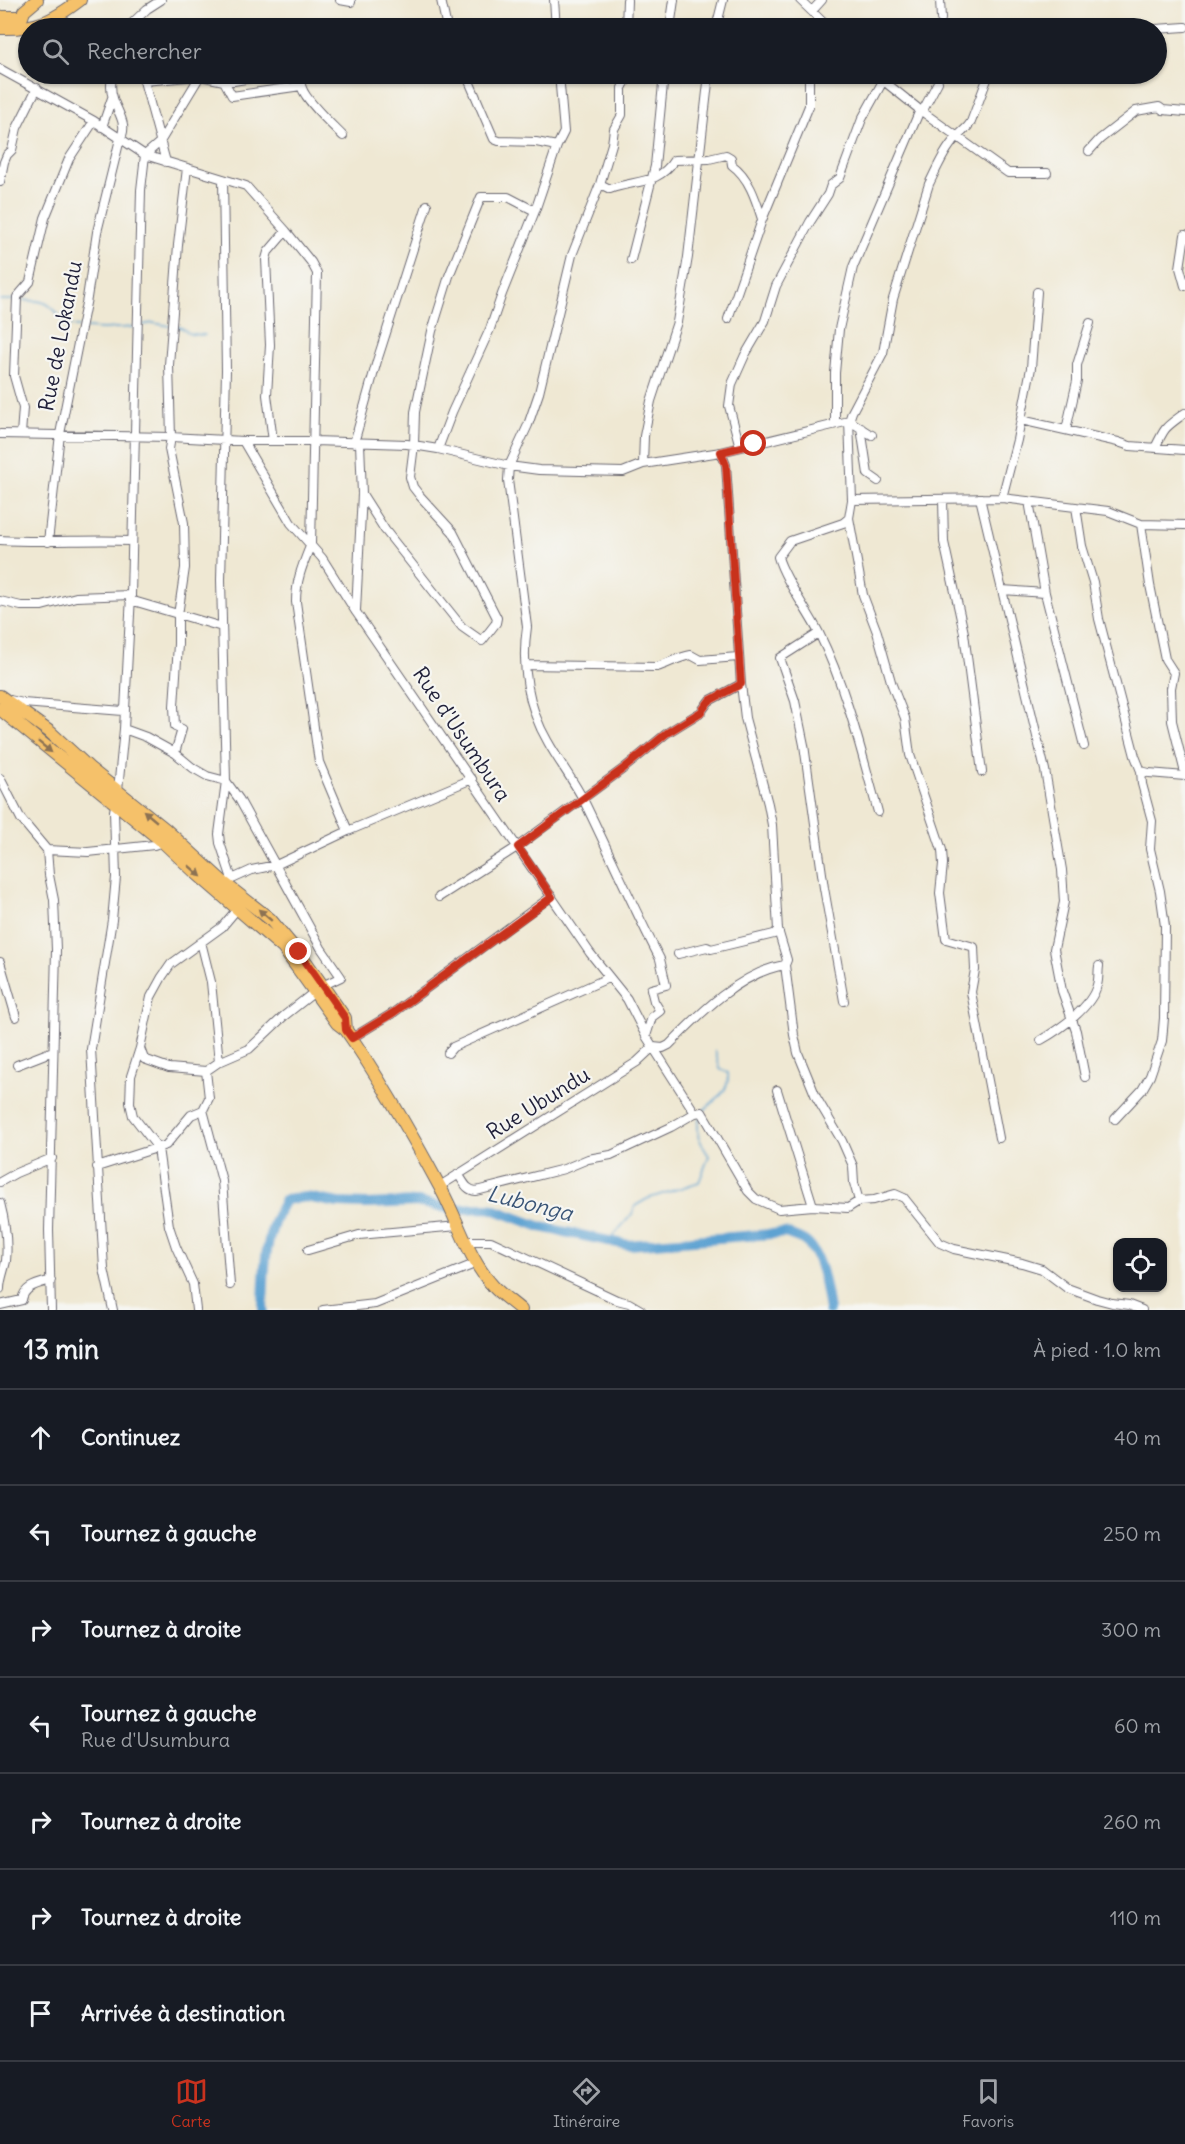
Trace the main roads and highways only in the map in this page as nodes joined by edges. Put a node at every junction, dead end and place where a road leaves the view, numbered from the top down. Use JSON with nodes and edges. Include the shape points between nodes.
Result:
{"nodes":[{"id":1,"x":38,"y":0,"type":"edge"},
{"id":2,"x":80,"y":0,"type":"edge"},
{"id":3,"x":0,"y":17,"type":"edge"},
{"id":4,"x":55,"y":18,"type":"edge"},
{"id":5,"x":0,"y":28,"type":"edge"},
{"id":6,"x":18,"y":28,"type":"edge"},
{"id":7,"x":1,"y":700,"type":"edge"},
{"id":8,"x":224,"y":883,"type":"junction"},
{"id":9,"x":287,"y":945,"type":"junction"},
{"id":10,"x":521,"y":1310,"type":"edge"}],
"edges":[{"from":1,"to":3,"type":"main road","via":[[22,17]]},
{"from":2,"to":4,"type":"main road"},
{"from":5,"to":6,"type":"main road"},
{"from":8,"to":7,"type":"main road","one_way":true,"via":[[50,732]]},
{"from":7,"to":8,"type":"main road","one_way":true,"via":[[195,872]]},
{"from":9,"to":8,"type":"main road","one_way":true,"via":[[270,919]]},
{"from":8,"to":9,"type":"main road","via":[[238,908]]},
{"from":9,"to":10,"type":"main road","via":[[337,1023],[349,1034],[440,1186],[477,1263],[493,1286]]}]}
